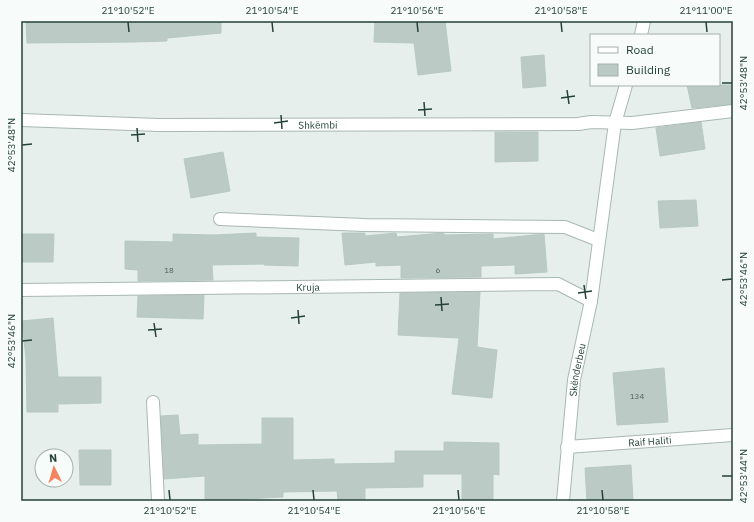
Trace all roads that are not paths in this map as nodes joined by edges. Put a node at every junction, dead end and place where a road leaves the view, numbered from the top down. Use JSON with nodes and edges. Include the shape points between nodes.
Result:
{"nodes":[{"id":1,"x":644,"y":21,"type":"edge"},
{"id":2,"x":641,"y":34,"type":"edge"},
{"id":3,"x":626,"y":86,"type":"edge"},
{"id":4,"x":733,"y":111,"type":"edge"},
{"id":5,"x":21,"y":120,"type":"edge"},
{"id":6,"x":614,"y":123,"type":"junction"},
{"id":7,"x":220,"y":219,"type":"dead end"},
{"id":8,"x":598,"y":240,"type":"junction"},
{"id":9,"x":21,"y":290,"type":"edge"},
{"id":10,"x":591,"y":301,"type":"junction"},
{"id":11,"x":153,"y":402,"type":"dead end"},
{"id":12,"x":733,"y":434,"type":"edge"},
{"id":13,"x":567,"y":447,"type":"junction"},
{"id":14,"x":158,"y":501,"type":"edge"},
{"id":15,"x":563,"y":501,"type":"edge"}],
"edges":[{"from":1,"to":2,"type":"street"},
{"from":3,"to":6,"type":"street","name":"Skënderbeu"},
{"from":4,"to":6,"type":"street"},
{"from":5,"to":6,"type":"street","name":"Shkëmbi","via":[[159,125]]},
{"from":6,"to":8,"type":"street","name":"Skënderbeu"},
{"from":7,"to":8,"type":"street","via":[[364,225],[565,227]]},
{"from":8,"to":10,"type":"street","name":"Skënderbeu"},
{"from":9,"to":10,"type":"street","name":"Kruja","via":[[558,284]]},
{"from":10,"to":13,"type":"street","name":"Skënderbeu","via":[[574,380]]},
{"from":11,"to":14,"type":"street"},
{"from":12,"to":13,"type":"street","name":"Raif Haliti"},
{"from":13,"to":15,"type":"street","name":"Skënderbeu"}]}
